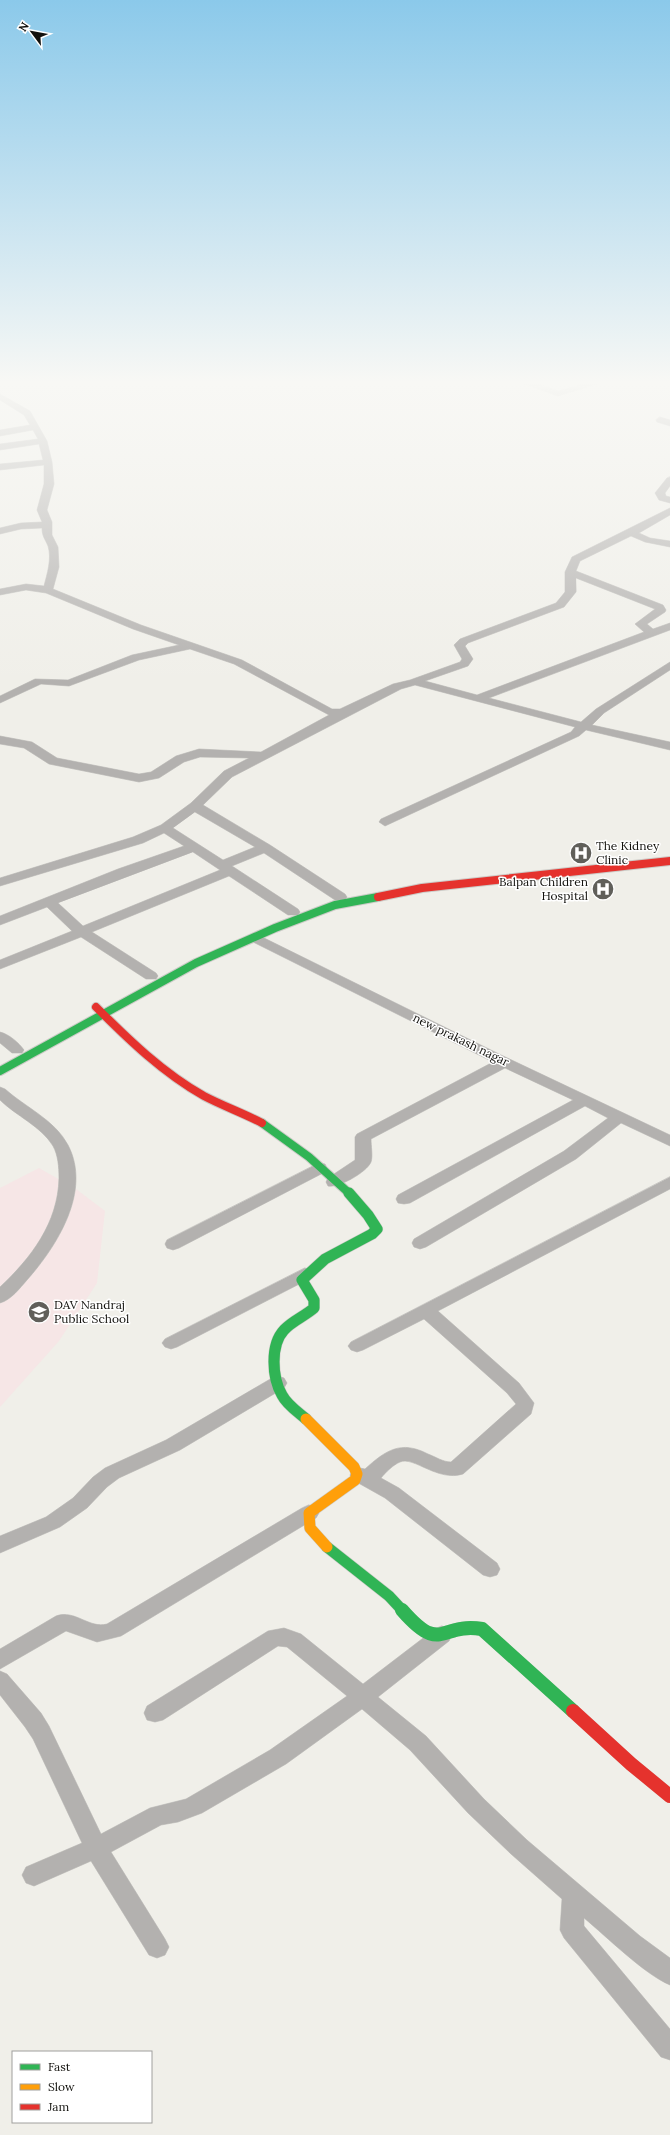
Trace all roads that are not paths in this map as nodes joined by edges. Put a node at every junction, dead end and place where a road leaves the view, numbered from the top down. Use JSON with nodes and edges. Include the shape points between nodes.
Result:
{"nodes":[{"id":1,"x":49,"y":484,"type":"edge"},
{"id":2,"x":667,"y":484,"type":"edge"},
{"id":3,"x":670,"y":500,"type":"edge"},
{"id":4,"x":670,"y":511,"type":"edge"},
{"id":5,"x":47,"y":525,"type":"junction"},
{"id":6,"x":0,"y":531,"type":"edge"},
{"id":7,"x":629,"y":532,"type":"junction"},
{"id":8,"x":670,"y":544,"type":"edge"},
{"id":9,"x":570,"y":572,"type":"junction"},
{"id":10,"x":48,"y":590,"type":"junction"},
{"id":11,"x":0,"y":592,"type":"edge"},
{"id":12,"x":670,"y":626,"type":"edge"},
{"id":13,"x":652,"y":633,"type":"junction"},
{"id":14,"x":191,"y":645,"type":"junction"},
{"id":15,"x":670,"y":665,"type":"edge"},
{"id":16,"x":412,"y":682,"type":"junction"},
{"id":17,"x":478,"y":698,"type":"junction"},
{"id":18,"x":0,"y":700,"type":"edge"},
{"id":19,"x":342,"y":712,"type":"junction"},
{"id":20,"x":584,"y":726,"type":"junction"},
{"id":21,"x":0,"y":740,"type":"edge"},
{"id":22,"x":670,"y":746,"type":"edge"},
{"id":23,"x":261,"y":755,"type":"junction"},
{"id":24,"x":195,"y":806,"type":"junction"},
{"id":25,"x":385,"y":822,"type":"dead end"},
{"id":26,"x":165,"y":828,"type":"junction"},
{"id":27,"x":194,"y":847,"type":"junction"},
{"id":28,"x":265,"y":848,"type":"junction"},
{"id":29,"x":670,"y":853,"type":"edge"},
{"id":30,"x":670,"y":862,"type":"edge"},
{"id":31,"x":225,"y":868,"type":"junction"},
{"id":32,"x":416,"y":879,"type":"dead end"},
{"id":33,"x":0,"y":882,"type":"edge"},
{"id":34,"x":368,"y":889,"type":"dead end"},
{"id":35,"x":340,"y":897,"type":"junction"},
{"id":36,"x":49,"y":901,"type":"junction"},
{"id":37,"x":293,"y":912,"type":"junction"},
{"id":38,"x":0,"y":922,"type":"edge"},
{"id":39,"x":81,"y":931,"type":"junction"},
{"id":40,"x":254,"y":937,"type":"junction"},
{"id":41,"x":0,"y":965,"type":"edge"},
{"id":42,"x":154,"y":975,"type":"joint"},
{"id":43,"x":98,"y":1008,"type":"junction"},
{"id":44,"x":0,"y":1036,"type":"edge"},
{"id":45,"x":15,"y":1051,"type":"dead end"},
{"id":46,"x":504,"y":1062,"type":"junction"},
{"id":47,"x":0,"y":1071,"type":"edge"},
{"id":48,"x":0,"y":1092,"type":"edge"},
{"id":49,"x":585,"y":1100,"type":"junction"},
{"id":50,"x":619,"y":1117,"type":"junction"},
{"id":51,"x":670,"y":1141,"type":"edge"},
{"id":52,"x":319,"y":1168,"type":"junction"},
{"id":53,"x":334,"y":1182,"type":"junction"},
{"id":54,"x":670,"y":1182,"type":"edge"},
{"id":55,"x":404,"y":1199,"type":"dead end"},
{"id":56,"x":420,"y":1243,"type":"dead end"},
{"id":57,"x":173,"y":1244,"type":"dead end"},
{"id":58,"x":305,"y":1274,"type":"junction"},
{"id":59,"x":0,"y":1298,"type":"edge"},
{"id":60,"x":425,"y":1310,"type":"junction"},
{"id":61,"x":171,"y":1343,"type":"dead end"},
{"id":62,"x":357,"y":1346,"type":"dead end"},
{"id":63,"x":278,"y":1384,"type":"junction"},
{"id":64,"x":362,"y":1476,"type":"junction"},
{"id":65,"x":309,"y":1513,"type":"junction"},
{"id":66,"x":0,"y":1545,"type":"edge"},
{"id":67,"x":490,"y":1569,"type":"dead end"},
{"id":68,"x":442,"y":1635,"type":"junction"},
{"id":69,"x":0,"y":1660,"type":"edge"},
{"id":70,"x":0,"y":1680,"type":"edge"},
{"id":71,"x":362,"y":1697,"type":"junction"},
{"id":72,"x":155,"y":1713,"type":"dead end"},
{"id":73,"x":670,"y":1796,"type":"edge"},
{"id":74,"x":96,"y":1848,"type":"junction"},
{"id":75,"x":34,"y":1875,"type":"dead end"},
{"id":76,"x":574,"y":1895,"type":"junction"},
{"id":77,"x":156,"y":1947,"type":"dead end"},
{"id":78,"x":670,"y":1973,"type":"edge"},
{"id":79,"x":670,"y":2048,"type":"edge"}],
"edges":[{"from":1,"to":5,"type":"street","via":[[42,510]]},
{"from":2,"to":3,"type":"street","via":[[660,494],[662,498]]},
{"from":4,"to":7,"type":"street","via":[[653,522]]},
{"from":5,"to":6,"type":"street","via":[[21,526]]},
{"from":5,"to":10,"type":"street","via":[[47,535],[53,547],[54,566]]},
{"from":7,"to":8,"type":"street","via":[[648,540]]},
{"from":7,"to":9,"type":"street","via":[[576,559]]},
{"from":9,"to":13,"type":"street","via":[[659,607],[659,612],[640,624]]},
{"from":9,"to":16,"type":"street","via":[[571,594],[560,605],[464,641],[459,644],[468,659],[464,664]]},
{"from":10,"to":11,"type":"street","via":[[26,587]]},
{"from":10,"to":14,"type":"street","via":[[137,627]]},
{"from":12,"to":13,"type":"street"},
{"from":13,"to":17,"type":"street"},
{"from":14,"to":18,"type":"street","via":[[136,657],[69,683],[39,681]]},
{"from":14,"to":19,"type":"street","via":[[261,673],[323,709]]},
{"from":15,"to":20,"type":"street","via":[[620,697]]},
{"from":16,"to":17,"type":"street","via":[[430,684]]},
{"from":16,"to":19,"type":"street","via":[[397,686]]},
{"from":17,"to":20,"type":"street"},
{"from":19,"to":23,"type":"street","via":[[322,725]]},
{"from":20,"to":22,"type":"street"},
{"from":20,"to":25,"type":"street","via":[[575,734]]},
{"from":21,"to":23,"type":"street","via":[[28,745],[53,761],[139,778],[155,775],[180,759],[199,753]]},
{"from":23,"to":24,"type":"street","via":[[228,774]]},
{"from":24,"to":26,"type":"street"},
{"from":24,"to":28,"type":"street"},
{"from":26,"to":27,"type":"street"},
{"from":26,"to":33,"type":"street","via":[[138,840]]},
{"from":27,"to":31,"type":"street"},
{"from":27,"to":36,"type":"street"},
{"from":28,"to":31,"type":"street"},
{"from":28,"to":35,"type":"street"},
{"from":29,"to":32,"type":"main road"},
{"from":30,"to":40,"type":"main road","via":[[400,891],[335,905]]},
{"from":31,"to":37,"type":"street"},
{"from":31,"to":39,"type":"street"},
{"from":34,"to":35,"type":"main road"},
{"from":35,"to":37,"type":"main road"},
{"from":36,"to":38,"type":"street"},
{"from":36,"to":39,"type":"street"},
{"from":37,"to":42,"type":"main road","via":[[231,937]]},
{"from":39,"to":41,"type":"street"},
{"from":39,"to":42,"type":"street"},
{"from":40,"to":43,"type":"main road"},
{"from":40,"to":46,"type":"street","name":"new prakash nagar"},
{"from":43,"to":47,"type":"main road"},
{"from":43,"to":52,"type":"main road","via":[[190,1087],[277,1132]]},
{"from":44,"to":45,"type":"street"},
{"from":46,"to":49,"type":"street","name":"new prakash nagar"},
{"from":46,"to":53,"type":"street","via":[[363,1137],[363,1161]]},
{"from":48,"to":59,"type":"street","via":[[36,1119],[55,1138],[65,1154],[67,1183],[59,1223],[51,1237]]},
{"from":49,"to":50,"type":"street","name":"new prakash nagar"},
{"from":49,"to":55,"type":"street"},
{"from":50,"to":51,"type":"street","name":"new prakash nagar"},
{"from":50,"to":56,"type":"street","via":[[570,1155]]},
{"from":52,"to":53,"type":"main road"},
{"from":52,"to":57,"type":"street"},
{"from":53,"to":58,"type":"main road","via":[[373,1219],[377,1229],[364,1239],[320,1262]]},
{"from":54,"to":60,"type":"street"},
{"from":58,"to":61,"type":"street"},
{"from":58,"to":63,"type":"main road","via":[[303,1285],[316,1303],[314,1308],[283,1332],[279,1339],[276,1366]]},
{"from":60,"to":62,"type":"street"},
{"from":60,"to":64,"type":"street","via":[[513,1388],[525,1403],[524,1408],[456,1469],[438,1468],[417,1457],[399,1454]]},
{"from":63,"to":64,"type":"main road","via":[[283,1396]]},
{"from":63,"to":66,"type":"street","via":[[173,1445],[112,1473],[71,1510],[53,1522]]},
{"from":64,"to":65,"type":"main road"},
{"from":64,"to":67,"type":"street","via":[[421,1514]]},
{"from":65,"to":68,"type":"main road","via":[[306,1520],[309,1530],[315,1537],[390,1597],[422,1629],[431,1634]]},
{"from":65,"to":69,"type":"street","via":[[114,1630],[101,1635],[62,1622]]},
{"from":68,"to":71,"type":"street"},
{"from":68,"to":73,"type":"main road","via":[[464,1626],[482,1630]]},
{"from":70,"to":74,"type":"street","via":[[41,1733]]},
{"from":71,"to":72,"type":"street","via":[[294,1640],[275,1637]]},
{"from":71,"to":74,"type":"street","via":[[278,1757],[194,1806],[158,1815]]},
{"from":71,"to":76,"type":"street","via":[[418,1743],[498,1828]]},
{"from":74,"to":75,"type":"street"},
{"from":74,"to":77,"type":"street"},
{"from":76,"to":78,"type":"street"},
{"from":76,"to":79,"type":"street","via":[[572,1930]]}]}
